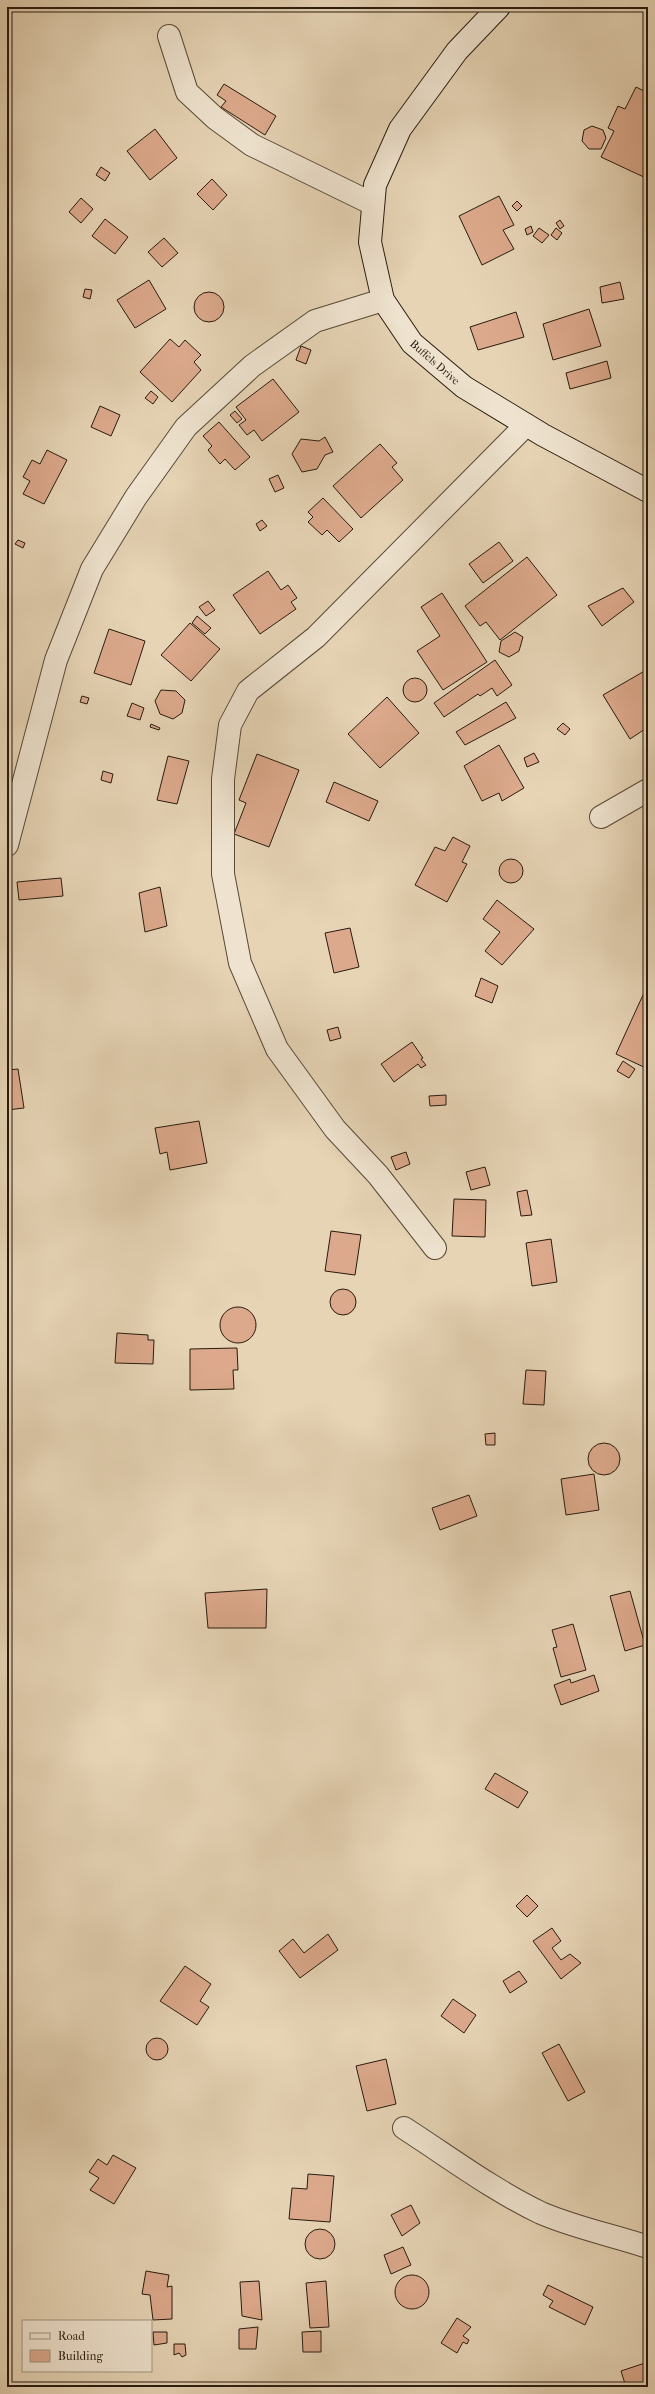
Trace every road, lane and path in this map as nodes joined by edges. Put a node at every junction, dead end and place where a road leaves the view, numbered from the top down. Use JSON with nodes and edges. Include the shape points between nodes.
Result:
{"nodes":[{"id":1,"x":499,"y":7,"type":"edge"},
{"id":2,"x":169,"y":36,"type":"dead end"},
{"id":3,"x":373,"y":204,"type":"junction"},
{"id":4,"x":383,"y":300,"type":"junction"},
{"id":5,"x":526,"y":425,"type":"junction"},
{"id":6,"x":648,"y":491,"type":"edge"},
{"id":7,"x":648,"y":790,"type":"edge"},
{"id":8,"x":601,"y":817,"type":"dead end"},
{"id":9,"x":7,"y":845,"type":"edge"},
{"id":10,"x":435,"y":1248,"type":"dead end"},
{"id":11,"x":404,"y":2128,"type":"dead end"},
{"id":12,"x":648,"y":2247,"type":"edge"}],
"edges":[{"from":1,"to":3,"type":"street","name":"Buffels Drive","via":[[457,51],[400,129],[375,185]]},
{"from":2,"to":3,"type":"street","via":[[187,92],[215,118],[252,145]]},
{"from":3,"to":4,"type":"street","name":"Buffels Drive","via":[[370,242]]},
{"from":4,"to":5,"type":"street","name":"Buffels Drive","via":[[412,343],[464,387]]},
{"from":4,"to":9,"type":"street","via":[[315,321],[252,366],[186,427],[136,497],[92,569],[56,660]]},
{"from":5,"to":6,"type":"street","name":"Buffels Drive"},
{"from":5,"to":10,"type":"street","via":[[316,638],[248,691],[230,725],[223,779],[223,874],[240,963],[277,1049],[335,1129],[378,1176]]},
{"from":7,"to":8,"type":"street"},
{"from":11,"to":12,"type":"street","via":[[506,2194],[541,2212],[576,2227]]}]}
